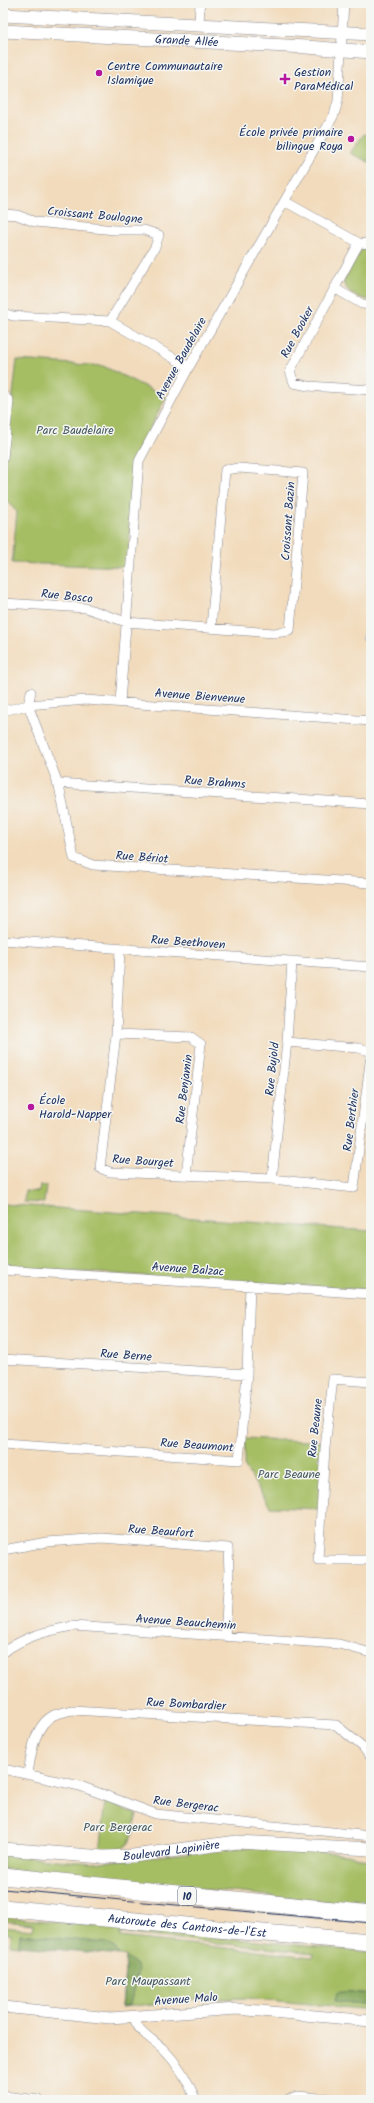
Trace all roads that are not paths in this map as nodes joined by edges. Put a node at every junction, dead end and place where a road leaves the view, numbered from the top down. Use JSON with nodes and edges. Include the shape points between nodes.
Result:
{"nodes":[{"id":1,"x":200,"y":3,"type":"edge"},
{"id":2,"x":344,"y":3,"type":"edge"},
{"id":3,"x":3,"y":15,"type":"edge"},
{"id":4,"x":199,"y":25,"type":"junction"},
{"id":5,"x":3,"y":31,"type":"edge"},
{"id":6,"x":342,"y":33,"type":"junction"},
{"id":7,"x":371,"y":34,"type":"edge"},
{"id":8,"x":341,"y":51,"type":"junction"},
{"id":9,"x":371,"y":52,"type":"edge"},
{"id":10,"x":286,"y":202,"type":"junction"},
{"id":11,"x":3,"y":214,"type":"edge"},
{"id":12,"x":359,"y":243,"type":"junction"},
{"id":13,"x":371,"y":244,"type":"edge"},
{"id":14,"x":334,"y":288,"type":"junction"},
{"id":15,"x":371,"y":304,"type":"edge"},
{"id":16,"x":3,"y":313,"type":"edge"},
{"id":17,"x":110,"y":321,"type":"junction"},
{"id":18,"x":189,"y":367,"type":"junction"},
{"id":19,"x":371,"y":390,"type":"edge"},
{"id":20,"x":3,"y":395,"type":"edge"},
{"id":21,"x":3,"y":458,"type":"edge"},
{"id":22,"x":3,"y":603,"type":"edge"},
{"id":23,"x":126,"y":622,"type":"junction"},
{"id":24,"x":211,"y":628,"type":"junction"},
{"id":25,"x":371,"y":635,"type":"edge"},
{"id":26,"x":371,"y":638,"type":"edge"},
{"id":27,"x":31,"y":692,"type":"dead end"},
{"id":28,"x":120,"y":702,"type":"junction"},
{"id":29,"x":28,"y":705,"type":"junction"},
{"id":30,"x":3,"y":711,"type":"edge"},
{"id":31,"x":371,"y":721,"type":"edge"},
{"id":32,"x":58,"y":783,"type":"junction"},
{"id":33,"x":371,"y":804,"type":"edge"},
{"id":34,"x":371,"y":883,"type":"edge"},
{"id":35,"x":3,"y":940,"type":"edge"},
{"id":36,"x":120,"y":950,"type":"junction"},
{"id":37,"x":292,"y":961,"type":"junction"},
{"id":38,"x":371,"y":967,"type":"edge"},
{"id":39,"x":116,"y":1034,"type":"junction"},
{"id":40,"x":287,"y":1042,"type":"junction"},
{"id":41,"x":371,"y":1051,"type":"edge"},
{"id":42,"x":371,"y":1055,"type":"edge"},
{"id":43,"x":186,"y":1175,"type":"junction"},
{"id":44,"x":272,"y":1179,"type":"junction"},
{"id":45,"x":354,"y":1188,"type":"joint"},
{"id":46,"x":3,"y":1270,"type":"edge"},
{"id":47,"x":250,"y":1285,"type":"junction"},
{"id":48,"x":371,"y":1294,"type":"edge"},
{"id":49,"x":3,"y":1359,"type":"edge"},
{"id":50,"x":247,"y":1374,"type":"junction"},
{"id":51,"x":371,"y":1382,"type":"edge"},
{"id":52,"x":3,"y":1444,"type":"edge"},
{"id":53,"x":3,"y":1550,"type":"edge"},
{"id":54,"x":371,"y":1560,"type":"edge"},
{"id":55,"x":225,"y":1637,"type":"junction"},
{"id":56,"x":3,"y":1652,"type":"edge"},
{"id":57,"x":371,"y":1653,"type":"edge"},
{"id":58,"x":371,"y":1758,"type":"edge"},
{"id":59,"x":3,"y":1769,"type":"edge"},
{"id":60,"x":28,"y":1774,"type":"junction"},
{"id":61,"x":371,"y":1836,"type":"edge"},
{"id":62,"x":340,"y":1848,"type":"junction"},
{"id":63,"x":3,"y":1849,"type":"edge"},
{"id":64,"x":371,"y":1849,"type":"edge"},
{"id":65,"x":371,"y":1856,"type":"edge"},
{"id":66,"x":3,"y":1876,"type":"edge"},
{"id":67,"x":3,"y":1908,"type":"edge"},
{"id":68,"x":371,"y":1914,"type":"edge"},
{"id":69,"x":371,"y":1942,"type":"edge"},
{"id":70,"x":3,"y":2007,"type":"edge"},
{"id":71,"x":134,"y":2016,"type":"junction"},
{"id":72,"x":371,"y":2021,"type":"edge"},
{"id":73,"x":3,"y":2096,"type":"edge"},
{"id":74,"x":39,"y":2100,"type":"edge"},
{"id":75,"x":195,"y":2100,"type":"edge"},
{"id":76,"x":287,"y":2100,"type":"edge"},
{"id":77,"x":341,"y":2100,"type":"edge"}],
"edges":[{"from":1,"to":4,"type":"street"},
{"from":2,"to":6,"type":"street","name":"Avenue Baudelaire"},
{"from":3,"to":4,"type":"main road","name":"Grande Allée"},
{"from":4,"to":6,"type":"main road","name":"Grande Allée"},
{"from":5,"to":8,"type":"main road","name":"Grande Allée"},
{"from":6,"to":7,"type":"main road","name":"Grande Allée"},
{"from":6,"to":8,"type":"street","name":"Avenue Baudelaire"},
{"from":8,"to":9,"type":"main road","name":"Grande Allée"},
{"from":8,"to":10,"type":"street","name":"Avenue Baudelaire","via":[[338,99],[334,115]]},
{"from":10,"to":12,"type":"street"},
{"from":10,"to":18,"type":"street","name":"Avenue Baudelaire"},
{"from":11,"to":17,"type":"street","name":"Croissant Boulogne","via":[[17,215],[35,222],[115,230],[144,230],[159,235],[155,247]]},
{"from":12,"to":13,"type":"street"},
{"from":12,"to":14,"type":"street","name":"Rue Booker"},
{"from":14,"to":15,"type":"street","via":[[362,304]]},
{"from":14,"to":19,"type":"street","name":"Rue Booker","via":[[290,371],[294,383]]},
{"from":16,"to":17,"type":"street","via":[[13,316]]},
{"from":17,"to":18,"type":"street"},
{"from":18,"to":23,"type":"street","name":"Avenue Baudelaire","via":[[139,461]]},
{"from":20,"to":21,"type":"street","via":[[9,401]]},
{"from":22,"to":23,"type":"street","name":"Rue Bosco","via":[[86,608]]},
{"from":23,"to":24,"type":"street","name":"Croissant Bazin"},
{"from":23,"to":28,"type":"street","name":"Avenue Baudelaire"},
{"from":24,"to":24,"type":"street","name":"Croissant Bazin","via":[[225,470],[239,468],[303,473],[290,631],[274,633]]},
{"from":25,"to":26,"type":"street"},
{"from":27,"to":29,"type":"street"},
{"from":28,"to":29,"type":"street","name":"Avenue Bienvenue","via":[[86,700]]},
{"from":28,"to":31,"type":"street","name":"Avenue Bienvenue"},
{"from":29,"to":30,"type":"street","name":"Avenue Bienvenue"},
{"from":29,"to":32,"type":"street","name":"Rue Bériot"},
{"from":32,"to":33,"type":"street","name":"Rue Brahms"},
{"from":32,"to":34,"type":"street","name":"Rue Bériot","via":[[74,858],[93,866]]},
{"from":35,"to":36,"type":"street","name":"Rue Beethoven"},
{"from":36,"to":37,"type":"street","name":"Rue Beethoven"},
{"from":36,"to":39,"type":"street","name":"Rue Bourget"},
{"from":37,"to":38,"type":"street","name":"Rue Beethoven"},
{"from":37,"to":40,"type":"street","name":"Rue Bujold"},
{"from":39,"to":43,"type":"street","name":"Rue Benjamin","via":[[191,1037],[201,1044]]},
{"from":39,"to":43,"type":"street","name":"Rue Bourget","via":[[100,1168],[110,1172]]},
{"from":40,"to":41,"type":"street"},
{"from":40,"to":44,"type":"street","name":"Rue Bujold"},
{"from":42,"to":45,"type":"street","name":"Rue Berthier"},
{"from":43,"to":44,"type":"street","name":"Rue Bourget"},
{"from":44,"to":45,"type":"street","name":"Rue Bourget"},
{"from":46,"to":47,"type":"street","name":"Avenue Balzac"},
{"from":47,"to":48,"type":"street","name":"Avenue Balzac"},
{"from":47,"to":50,"type":"street","name":"Rue Beaumont"},
{"from":49,"to":50,"type":"street","name":"Rue Berne"},
{"from":50,"to":52,"type":"street","name":"Rue Beaumont","via":[[239,1460]]},
{"from":51,"to":54,"type":"street","name":"Rue Beaune","via":[[333,1379],[325,1448],[318,1560]]},
{"from":53,"to":55,"type":"street","name":"Rue Beaufort","via":[[47,1542],[102,1538],[228,1548]]},
{"from":55,"to":56,"type":"street","name":"Avenue Beauchemin","via":[[73,1626],[20,1640]]},
{"from":55,"to":57,"type":"street","name":"Avenue Beauchemin","via":[[339,1644]]},
{"from":58,"to":60,"type":"street","name":"Rue Bombardier","via":[[336,1725],[72,1710],[54,1716],[41,1726]]},
{"from":59,"to":60,"type":"street","name":"Rue Bergerac"},
{"from":60,"to":61,"type":"street","name":"Rue Bergerac","via":[[87,1788],[156,1814]]},
{"from":62,"to":63,"type":"main road","name":"Boulevard Lapinière","via":[[237,1842],[107,1857],[80,1857]]},
{"from":62,"to":64,"type":"main road","name":"Boulevard Lapinière"},
{"from":62,"to":65,"type":"main road","name":"Boulevard Lapinière"},
{"from":66,"to":68,"type":"highway","number":"10"},
{"from":67,"to":69,"type":"highway","name":"Autoroute des Cantons-de-l'Est"},
{"from":70,"to":71,"type":"street","name":"Avenue Malo","via":[[110,2018]]},
{"from":71,"to":72,"type":"street","name":"Avenue Malo","via":[[244,2010]]},
{"from":71,"to":75,"type":"street","via":[[139,2028],[174,2061],[186,2079]]},
{"from":73,"to":74,"type":"street"},
{"from":76,"to":77,"type":"street","via":[[296,2096]]}]}
